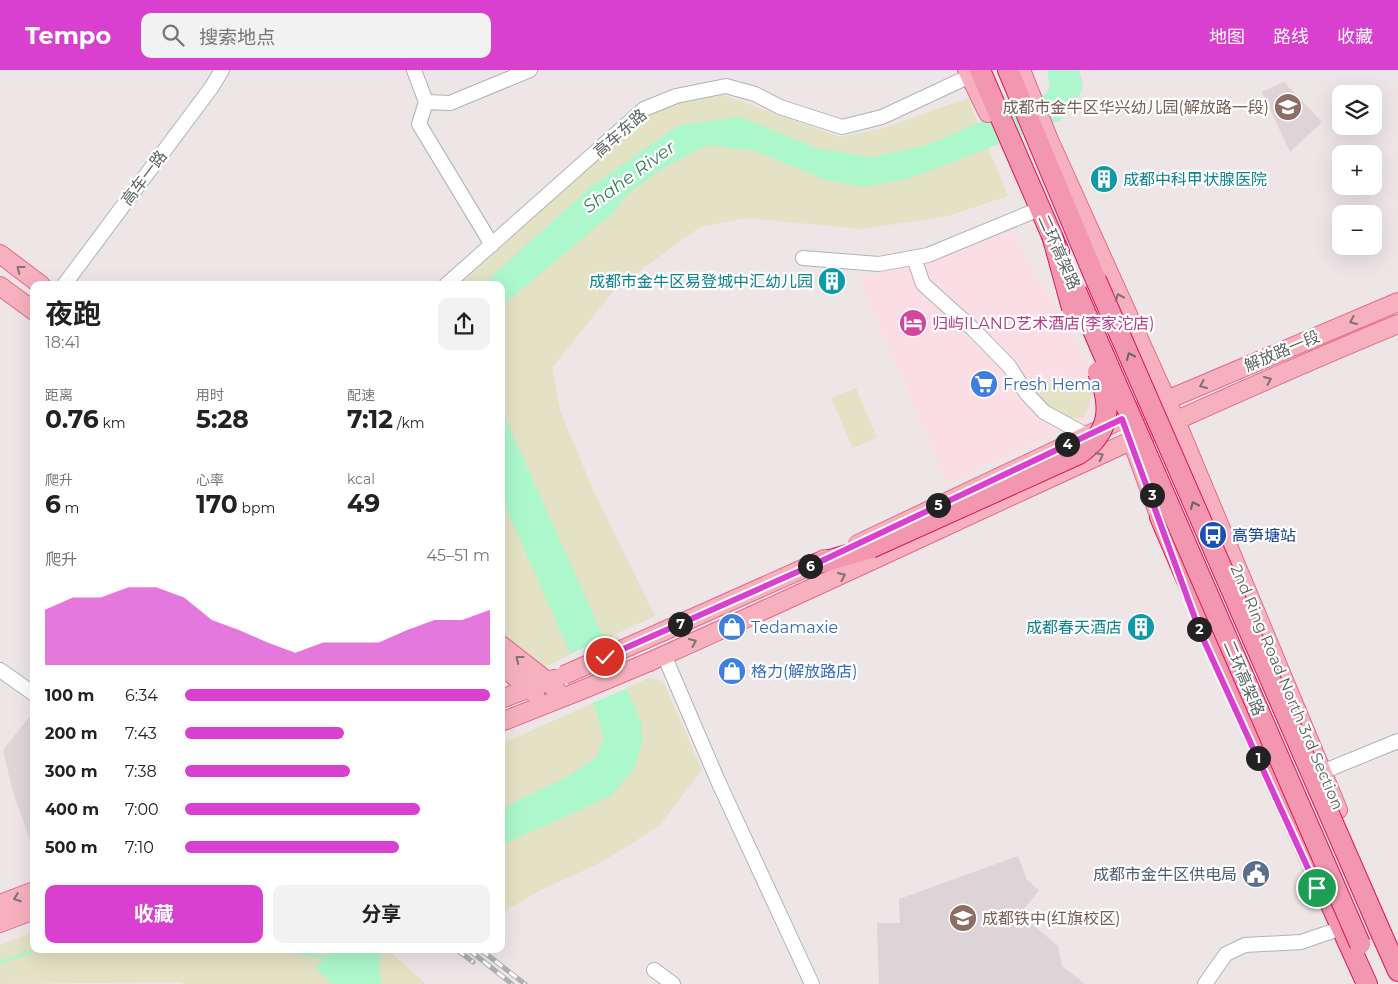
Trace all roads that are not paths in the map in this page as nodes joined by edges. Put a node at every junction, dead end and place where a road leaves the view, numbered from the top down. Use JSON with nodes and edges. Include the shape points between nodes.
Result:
{"nodes":[{"id":1,"x":222,"y":70,"type":"edge"},
{"id":2,"x":414,"y":70,"type":"edge"},
{"id":3,"x":530,"y":70,"type":"edge"},
{"id":4,"x":1018,"y":71,"type":"edge"},
{"id":5,"x":972,"y":72,"type":"edge"},
{"id":6,"x":426,"y":102,"type":"junction"},
{"id":7,"x":1032,"y":212,"type":"junction"},
{"id":8,"x":1052,"y":235,"type":"junction"},
{"id":9,"x":492,"y":245,"type":"junction"},
{"id":10,"x":0,"y":254,"type":"edge"},
{"id":11,"x":803,"y":258,"type":"dead end"},
{"id":12,"x":914,"y":258,"type":"junction"},
{"id":13,"x":36,"y":281,"type":"edge"},
{"id":14,"x":67,"y":281,"type":"edge"},
{"id":15,"x":451,"y":281,"type":"edge"},
{"id":16,"x":0,"y":286,"type":"edge"},
{"id":17,"x":1398,"y":302,"type":"edge"},
{"id":18,"x":30,"y":308,"type":"edge"},
{"id":19,"x":1398,"y":324,"type":"edge"},
{"id":20,"x":1166,"y":400,"type":"junction"},
{"id":21,"x":1122,"y":419,"type":"junction"},
{"id":22,"x":1176,"y":421,"type":"junction"},
{"id":23,"x":1086,"y":435,"type":"junction"},
{"id":24,"x":1131,"y":440,"type":"junction"},
{"id":25,"x":1160,"y":517,"type":"junction"},
{"id":26,"x":813,"y":565,"type":"junction"},
{"id":27,"x":505,"y":648,"type":"edge"},
{"id":28,"x":656,"y":658,"type":"junction"},
{"id":29,"x":505,"y":668,"type":"edge"},
{"id":30,"x":0,"y":670,"type":"edge"},
{"id":31,"x":547,"y":681,"type":"junction"},
{"id":32,"x":530,"y":687,"type":"junction"},
{"id":33,"x":30,"y":691,"type":"edge"},
{"id":34,"x":570,"y":695,"type":"junction"},
{"id":35,"x":505,"y":697,"type":"edge"},
{"id":36,"x":545,"y":705,"type":"junction"},
{"id":37,"x":505,"y":720,"type":"edge"},
{"id":38,"x":1398,"y":741,"type":"edge"},
{"id":39,"x":1322,"y":772,"type":"junction"},
{"id":40,"x":30,"y":893,"type":"edge"},
{"id":41,"x":0,"y":904,"type":"edge"},
{"id":42,"x":30,"y":912,"type":"edge"},
{"id":43,"x":0,"y":923,"type":"edge"},
{"id":44,"x":1336,"y":930,"type":"junction"},
{"id":45,"x":1398,"y":953,"type":"edge"},
{"id":46,"x":654,"y":970,"type":"dead end"},
{"id":47,"x":1398,"y":971,"type":"edge"},
{"id":48,"x":673,"y":984,"type":"edge"},
{"id":49,"x":812,"y":984,"type":"edge"},
{"id":50,"x":1205,"y":984,"type":"edge"},
{"id":51,"x":1360,"y":984,"type":"edge"},
{"id":52,"x":1368,"y":984,"type":"edge"},
{"id":53,"x":1377,"y":984,"type":"edge"}],
"edges":[{"from":1,"to":14,"type":"street","name":"高车一路"},
{"from":2,"to":6,"type":"street"},
{"from":3,"to":6,"type":"street","via":[[450,103]]},
{"from":20,"to":4,"type":"main road","name":"2nd Ring Road North 3rd Section","one_way":true},
{"from":47,"to":4,"type":"highway","name":"二环高架路","one_way":true,"bridge":true,"via":[[1096,280]]},
{"from":5,"to":7,"type":"main road"},
{"from":5,"to":8,"type":"highway","name":"二环高架路"},
{"from":5,"to":9,"type":"street","name":"高车东路","via":[[882,117],[842,127],[726,86],[676,96],[644,109]]},
{"from":6,"to":9,"type":"street","via":[[419,124]]},
{"from":7,"to":12,"type":"street"},
{"from":7,"to":21,"type":"main road"},
{"from":8,"to":26,"type":"highway","bridge":true,"via":[[1072,309],[1106,389],[1105,418],[1099,438],[1079,454],[872,548]]},
{"from":8,"to":53,"type":"highway","name":"二环高架路","bridge":true},
{"from":9,"to":15,"type":"street","name":"高车东路"},
{"from":13,"to":10,"type":"main road","one_way":true},
{"from":11,"to":12,"type":"street","via":[[879,264]]},
{"from":12,"to":23,"type":"street","via":[[923,284],[1003,360],[1044,412]]},
{"from":16,"to":18,"type":"main road"},
{"from":17,"to":20,"type":"main road","name":"解放路一段","one_way":true},
{"from":22,"to":19,"type":"main road","name":"解放路一段","one_way":true},
{"from":20,"to":21,"type":"main road","name":"解放路一段"},
{"from":20,"to":22,"type":"main road","name":"2nd Ring Road North 3rd Section"},
{"from":21,"to":23,"type":"main road","name":"解放路一段"},
{"from":21,"to":24,"type":"main road"},
{"from":22,"to":24,"type":"main road","name":"解放路一段"},
{"from":22,"to":39,"type":"main road","name":"2nd Ring Road North 3rd Section"},
{"from":23,"to":26,"type":"main road","name":"解放路一段"},
{"from":24,"to":25,"type":"main road"},
{"from":28,"to":24,"type":"main road","name":"解放路一段","one_way":true,"via":[[854,570]]},
{"from":25,"to":44,"type":"main road","via":[[1200,632]]},
{"from":25,"to":52,"type":"highway","via":[[1240,704]]},
{"from":26,"to":31,"type":"main road","name":"解放路一段","bridge":true},
{"from":31,"to":27,"type":"main road","one_way":true},
{"from":28,"to":34,"type":"main road","name":"解放路一段","bridge":true},
{"from":28,"to":49,"type":"street","via":[[718,781]]},
{"from":29,"to":32,"type":"main road"},
{"from":30,"to":33,"type":"street"},
{"from":31,"to":32,"type":"main road","name":"解放路一段"},
{"from":31,"to":34,"type":"main road"},
{"from":32,"to":35,"type":"main road","name":"解放路一段"},
{"from":32,"to":36,"type":"main road"},
{"from":34,"to":36,"type":"main road","name":"解放路一段"},
{"from":36,"to":37,"type":"main road","name":"解放路一段"},
{"from":38,"to":39,"type":"street"},
{"from":39,"to":45,"type":"main road","name":"2nd Ring Road North 3rd Section"},
{"from":40,"to":41,"type":"main road","one_way":true},
{"from":42,"to":43,"type":"main road"},
{"from":44,"to":50,"type":"street","via":[[1301,942],[1244,945],[1226,954]]},
{"from":44,"to":51,"type":"main road"},
{"from":46,"to":48,"type":"street"}]}
